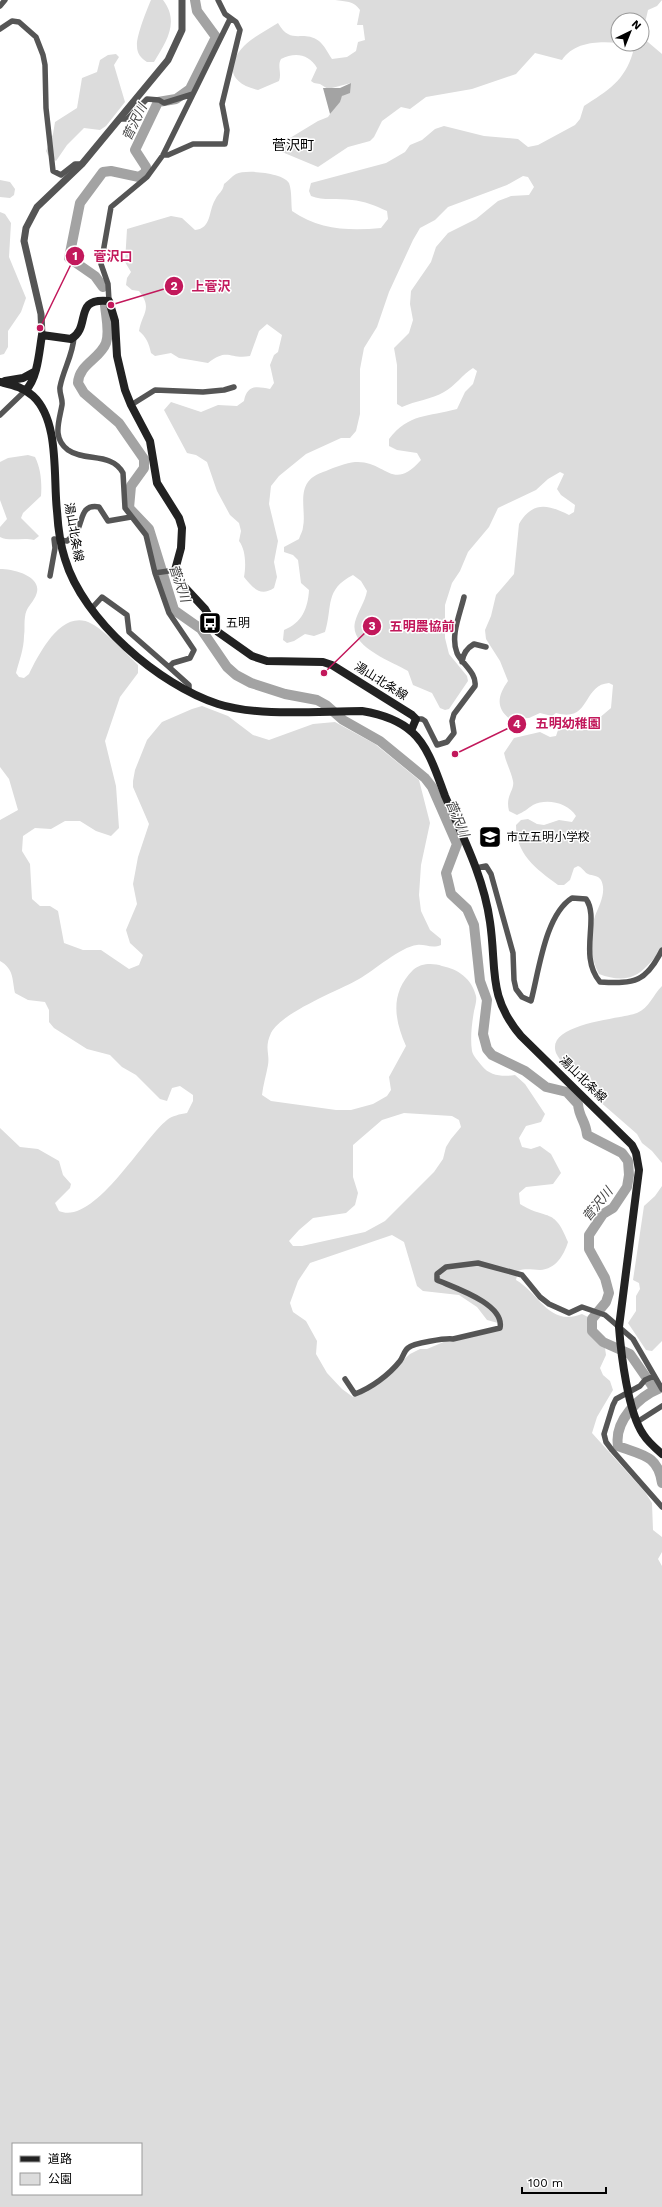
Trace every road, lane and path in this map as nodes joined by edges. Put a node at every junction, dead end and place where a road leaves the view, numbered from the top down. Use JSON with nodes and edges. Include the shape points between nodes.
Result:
{"nodes":[{"id":1,"x":6,"y":0,"type":"edge"},
{"id":2,"x":182,"y":0,"type":"edge"},
{"id":3,"x":218,"y":0,"type":"edge"},
{"id":4,"x":0,"y":6,"type":"edge"},
{"id":5,"x":230,"y":19,"type":"junction"},
{"id":6,"x":0,"y":29,"type":"edge"},
{"id":7,"x":193,"y":94,"type":"junction"},
{"id":8,"x":119,"y":119,"type":"junction"},
{"id":9,"x":163,"y":155,"type":"junction"},
{"id":10,"x":82,"y":164,"type":"junction"},
{"id":11,"x":109,"y":301,"type":"junction"},
{"id":12,"x":42,"y":336,"type":"junction"},
{"id":13,"x":74,"y":337,"type":"junction"},
{"id":14,"x":34,"y":372,"type":"junction"},
{"id":15,"x":0,"y":382,"type":"edge"},
{"id":16,"x":234,"y":387,"type":"dead end"},
{"id":17,"x":26,"y":390,"type":"junction"},
{"id":18,"x":130,"y":405,"type":"junction"},
{"id":19,"x":0,"y":415,"type":"edge"},
{"id":20,"x":131,"y":517,"type":"junction"},
{"id":21,"x":61,"y":540,"type":"junction"},
{"id":22,"x":171,"y":570,"type":"junction"},
{"id":23,"x":157,"y":573,"type":"junction"},
{"id":24,"x":50,"y":576,"type":"dead end"},
{"id":25,"x":464,"y":597,"type":"dead end"},
{"id":26,"x":91,"y":609,"type":"junction"},
{"id":27,"x":486,"y":647,"type":"dead end"},
{"id":28,"x":462,"y":662,"type":"junction"},
{"id":29,"x":170,"y":667,"type":"junction"},
{"id":30,"x":189,"y":692,"type":"junction"},
{"id":31,"x":416,"y":719,"type":"junction"},
{"id":32,"x":411,"y":731,"type":"junction"},
{"id":33,"x":476,"y":868,"type":"junction"},
{"id":34,"x":662,"y":950,"type":"edge"},
{"id":35,"x":619,"y":1327,"type":"junction"},
{"id":36,"x":654,"y":1378,"type":"junction"},
{"id":37,"x":345,"y":1379,"type":"dead end"},
{"id":38,"x":662,"y":1389,"type":"edge"},
{"id":39,"x":630,"y":1395,"type":"junction"},
{"id":40,"x":662,"y":1406,"type":"edge"},
{"id":41,"x":636,"y":1419,"type":"junction"},
{"id":42,"x":662,"y":1454,"type":"edge"},
{"id":43,"x":662,"y":1507,"type":"edge"}],
"edges":[{"from":1,"to":4,"type":"street"},
{"from":2,"to":8,"type":"street","via":[[184,22],[180,39]]},
{"from":3,"to":5,"type":"street"},
{"from":5,"to":7,"type":"street"},
{"from":5,"to":9,"type":"street","via":[[238,26],[240,36],[235,47],[222,104],[227,130],[225,144],[193,144]]},
{"from":6,"to":10,"type":"street","via":[[12,21],[19,22],[30,31],[40,46],[46,65],[45,100],[53,171],[61,175],[75,164]]},
{"from":7,"to":8,"type":"street","via":[[174,101],[147,99],[127,119]]},
{"from":7,"to":9,"type":"street"},
{"from":8,"to":10,"type":"street"},
{"from":9,"to":11,"type":"street","via":[[147,177],[111,207],[101,264],[108,284]]},
{"from":10,"to":12,"type":"street","via":[[37,207],[26,228],[24,241],[41,314]]},
{"from":11,"to":13,"type":"main road","via":[[90,302]]},
{"from":11,"to":18,"type":"main road","via":[[115,321],[118,363]]},
{"from":12,"to":13,"type":"main road","via":[[67,339]]},
{"from":12,"to":14,"type":"main road"},
{"from":13,"to":20,"type":"street","via":[[74,345],[60,388],[62,404],[57,428],[58,437],[72,452],[112,461],[121,468],[125,479],[124,502]]},
{"from":14,"to":15,"type":"main road","name":"湯山北条線","via":[[23,378]]},
{"from":14,"to":17,"type":"main road","via":[[30,386]]},
{"from":15,"to":17,"type":"main road","name":"湯山北条線"},
{"from":16,"to":18,"type":"street","via":[[203,392],[155,390]]},
{"from":17,"to":19,"type":"street"},
{"from":17,"to":21,"type":"main road","name":"湯山北条線","via":[[39,403],[49,425]]},
{"from":18,"to":22,"type":"main road","via":[[150,441],[157,483],[180,518],[181,548]]},
{"from":20,"to":21,"type":"street","via":[[108,521],[100,507],[91,507],[82,514],[73,536],[67,542]]},
{"from":20,"to":23,"type":"street","via":[[146,535]]},
{"from":21,"to":24,"type":"street","via":[[54,540]]},
{"from":21,"to":26,"type":"main road","name":"湯山北条線","via":[[69,571]]},
{"from":22,"to":23,"type":"street"},
{"from":22,"to":31,"type":"main road","name":"湯山北条線","via":[[182,587],[205,609],[218,632],[252,656],[267,661],[323,662],[332,665],[384,696]]},
{"from":23,"to":29,"type":"street","via":[[169,613],[194,650],[190,658],[173,663]]},
{"from":25,"to":28,"type":"street","via":[[455,637],[457,652]]},
{"from":26,"to":29,"type":"street","via":[[102,597],[124,612],[129,618],[130,632]]},
{"from":26,"to":30,"type":"main road","name":"湯山北条線","via":[[137,656],[167,680]]},
{"from":27,"to":28,"type":"street","via":[[474,644],[468,647]]},
{"from":28,"to":31,"type":"street","via":[[473,676],[475,686],[454,714],[454,733],[451,739],[437,745],[425,721]]},
{"from":29,"to":30,"type":"street","via":[[189,685]]},
{"from":30,"to":32,"type":"main road","name":"湯山北条線","via":[[218,704],[254,711],[379,713],[396,720]]},
{"from":31,"to":32,"type":"main road"},
{"from":32,"to":33,"type":"main road","name":"湯山北条線","via":[[424,748]]},
{"from":33,"to":34,"type":"street","via":[[486,866],[491,874],[513,953],[516,988],[522,997],[531,1002],[557,912],[572,898],[586,899],[590,904],[590,962],[600,982],[644,978],[655,965]]},
{"from":33,"to":35,"type":"main road","name":"湯山北条線","via":[[490,922],[496,991],[509,1022],[619,1131],[636,1153],[639,1170]]},
{"from":35,"to":36,"type":"street","via":[[633,1339]]},
{"from":35,"to":37,"type":"street","via":[[605,1315],[582,1307],[569,1313],[549,1304],[522,1275],[478,1263],[458,1264],[439,1270],[437,1280],[487,1303],[499,1315],[500,1328],[408,1347],[400,1361],[367,1390],[355,1394]]},
{"from":35,"to":39,"type":"main road","name":"湯山北条線"},
{"from":36,"to":38,"type":"street"},
{"from":36,"to":39,"type":"street","via":[[645,1380]]},
{"from":39,"to":41,"type":"main road","name":"湯山北条線"},
{"from":39,"to":43,"type":"street","via":[[616,1399],[604,1434],[606,1442]]},
{"from":40,"to":41,"type":"street"},
{"from":41,"to":42,"type":"main road","name":"湯山北条線","via":[[643,1434]]}]}
